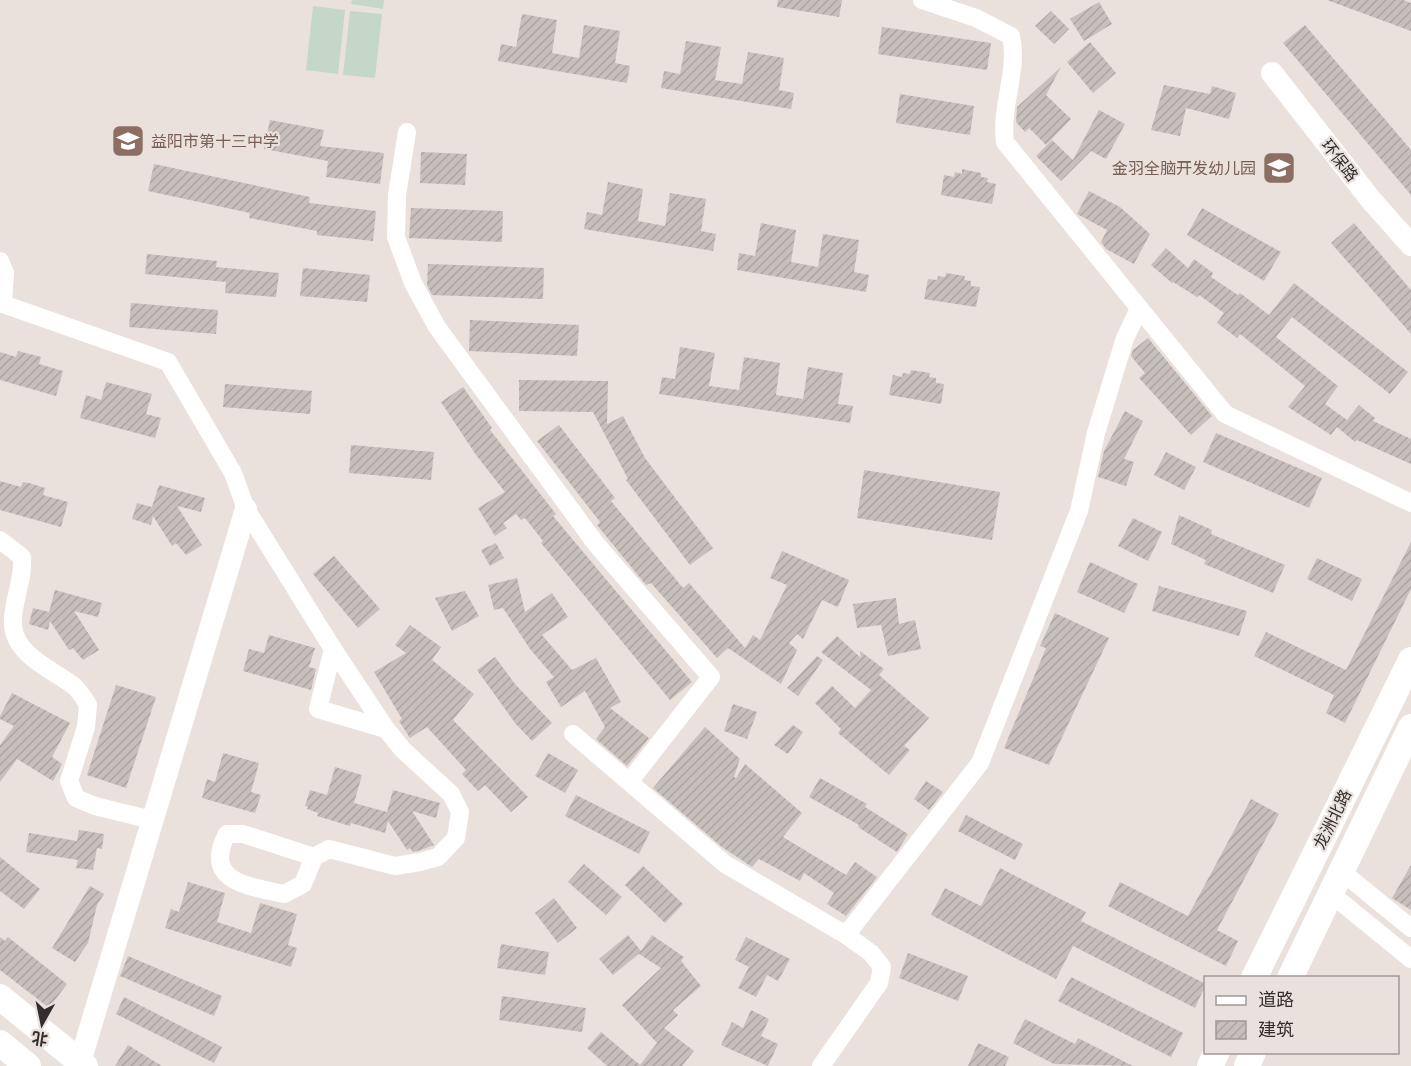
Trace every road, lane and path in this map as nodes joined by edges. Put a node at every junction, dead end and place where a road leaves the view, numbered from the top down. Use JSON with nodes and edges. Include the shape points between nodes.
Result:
{"nodes":[{"id":1,"x":922,"y":0,"type":"edge"},
{"id":2,"x":1272,"y":73,"type":"dead end"},
{"id":3,"x":407,"y":132,"type":"dead end"},
{"id":4,"x":1411,"y":245,"type":"edge"},
{"id":5,"x":0,"y":261,"type":"edge"},
{"id":6,"x":2,"y":303,"type":"edge"},
{"id":7,"x":1139,"y":309,"type":"junction"},
{"id":8,"x":1411,"y":503,"type":"edge"},
{"id":9,"x":246,"y":509,"type":"junction"},
{"id":10,"x":0,"y":540,"type":"edge"},
{"id":11,"x":333,"y":649,"type":"junction"},
{"id":12,"x":1411,"y":660,"type":"edge"},
{"id":13,"x":1411,"y":727,"type":"edge"},
{"id":14,"x":386,"y":729,"type":"junction"},
{"id":15,"x":573,"y":734,"type":"dead end"},
{"id":16,"x":629,"y":782,"type":"junction"},
{"id":17,"x":152,"y":820,"type":"junction"},
{"id":18,"x":314,"y":857,"type":"junction"},
{"id":19,"x":1336,"y":882,"type":"junction"},
{"id":20,"x":1411,"y":928,"type":"edge"},
{"id":21,"x":846,"y":935,"type":"junction"},
{"id":22,"x":1411,"y":958,"type":"edge"},
{"id":23,"x":1255,"y":976,"type":"edge"},
{"id":24,"x":1291,"y":976,"type":"edge"},
{"id":25,"x":0,"y":997,"type":"edge"},
{"id":26,"x":0,"y":1043,"type":"edge"},
{"id":27,"x":82,"y":1064,"type":"edge"},
{"id":28,"x":28,"y":1066,"type":"edge"},
{"id":29,"x":821,"y":1066,"type":"edge"}],
"edges":[{"from":1,"to":7,"type":"street","via":[[976,18],[1011,36],[1014,50],[1002,121],[1005,142]]},
{"from":2,"to":4,"type":"street","name":"环保路"},
{"from":3,"to":16,"type":"street","via":[[397,195],[396,237],[413,283],[437,327],[596,544],[711,677]]},
{"from":5,"to":6,"type":"street","via":[[5,273]]},
{"from":6,"to":9,"type":"street","via":[[168,362],[233,473]]},
{"from":7,"to":8,"type":"street","via":[[1225,414]]},
{"from":7,"to":21,"type":"street","via":[[1125,338],[1096,433],[1079,510],[980,763]]},
{"from":9,"to":11,"type":"street"},
{"from":9,"to":17,"type":"street"},
{"from":10,"to":17,"type":"street","via":[[22,557],[23,575],[13,627],[27,654],[76,688],[88,705],[86,727],[69,781],[76,798]]},
{"from":11,"to":14,"type":"street"},
{"from":11,"to":14,"type":"street","via":[[318,709]]},
{"from":12,"to":23,"type":"main road","name":"龙洲北路"},
{"from":13,"to":19,"type":"main road","name":"龙洲北路"},
{"from":14,"to":18,"type":"street","via":[[451,794],[460,812],[456,838],[438,857],[395,866],[329,849]]},
{"from":15,"to":16,"type":"street"},
{"from":16,"to":21,"type":"street","via":[[725,864]]},
{"from":17,"to":27,"type":"street"},
{"from":18,"to":18,"type":"street","via":[[303,884],[284,894],[233,881],[221,865],[219,849],[227,834],[243,834]]},
{"from":19,"to":20,"type":"street"},
{"from":19,"to":22,"type":"street"},
{"from":19,"to":24,"type":"main road","name":"龙洲北路"},
{"from":21,"to":29,"type":"street","via":[[871,953],[882,967],[879,983]]},
{"from":25,"to":27,"type":"main road"},
{"from":26,"to":28,"type":"main road"}]}
